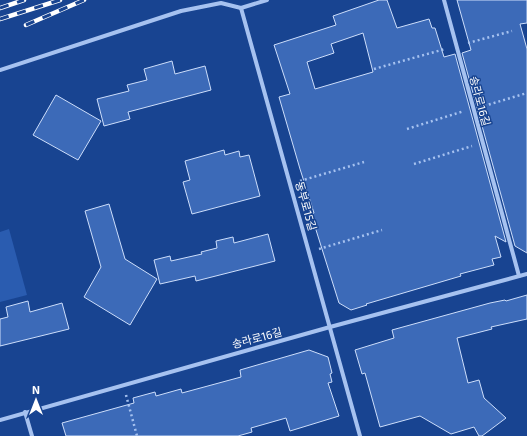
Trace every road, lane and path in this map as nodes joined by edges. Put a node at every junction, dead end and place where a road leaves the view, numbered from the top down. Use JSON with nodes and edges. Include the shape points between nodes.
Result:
{"nodes":[{"id":1,"x":267,"y":0,"type":"edge"},
{"id":2,"x":444,"y":0,"type":"edge"},
{"id":3,"x":241,"y":8,"type":"junction"},
{"id":4,"x":512,"y":31,"type":"dead end"},
{"id":5,"x":456,"y":46,"type":"junction"},
{"id":6,"x":374,"y":69,"type":"dead end"},
{"id":7,"x":0,"y":70,"type":"edge"},
{"id":8,"x":527,"y":93,"type":"edge"},
{"id":9,"x":473,"y":109,"type":"junction"},
{"id":10,"x":407,"y":128,"type":"dead end"},
{"id":11,"x":482,"y":142,"type":"junction"},
{"id":12,"x":364,"y":162,"type":"dead end"},
{"id":13,"x":414,"y":164,"type":"dead end"},
{"id":14,"x":290,"y":184,"type":"junction"},
{"id":15,"x":382,"y":230,"type":"dead end"},
{"id":16,"x":309,"y":252,"type":"junction"},
{"id":17,"x":527,"y":274,"type":"edge"},
{"id":18,"x":519,"y":276,"type":"junction"},
{"id":19,"x":330,"y":327,"type":"junction"},
{"id":20,"x":124,"y":385,"type":"junction"},
{"id":21,"x":25,"y":412,"type":"junction"},
{"id":22,"x":0,"y":420,"type":"edge"},
{"id":23,"x":32,"y":436,"type":"edge"},
{"id":24,"x":137,"y":436,"type":"edge"},
{"id":25,"x":360,"y":436,"type":"edge"}],
"edges":[{"from":1,"to":3,"type":"street"},
{"from":2,"to":5,"type":"street","name":"송라로16길"},
{"from":3,"to":7,"type":"street","via":[[221,3],[181,11]]},
{"from":3,"to":14,"type":"street","name":"동부로15길"},
{"from":4,"to":5,"type":"path"},
{"from":5,"to":6,"type":"path"},
{"from":5,"to":9,"type":"street","name":"송라로16길"},
{"from":8,"to":9,"type":"path"},
{"from":9,"to":10,"type":"path"},
{"from":9,"to":11,"type":"street","name":"송라로16길"},
{"from":11,"to":13,"type":"path"},
{"from":11,"to":18,"type":"street","name":"송라로16길"},
{"from":12,"to":14,"type":"path"},
{"from":14,"to":16,"type":"street","name":"동부로15길"},
{"from":15,"to":16,"type":"path"},
{"from":16,"to":19,"type":"street","name":"동부로15길"},
{"from":17,"to":18,"type":"street","name":"송라로16길"},
{"from":18,"to":19,"type":"street","name":"송라로16길"},
{"from":19,"to":20,"type":"street","name":"송라로16길"},
{"from":19,"to":25,"type":"street","name":"동부로15길"},
{"from":20,"to":21,"type":"street","name":"송라로16길"},
{"from":20,"to":24,"type":"path"},
{"from":21,"to":22,"type":"street","name":"송라로16길"},
{"from":21,"to":23,"type":"street"}]}
